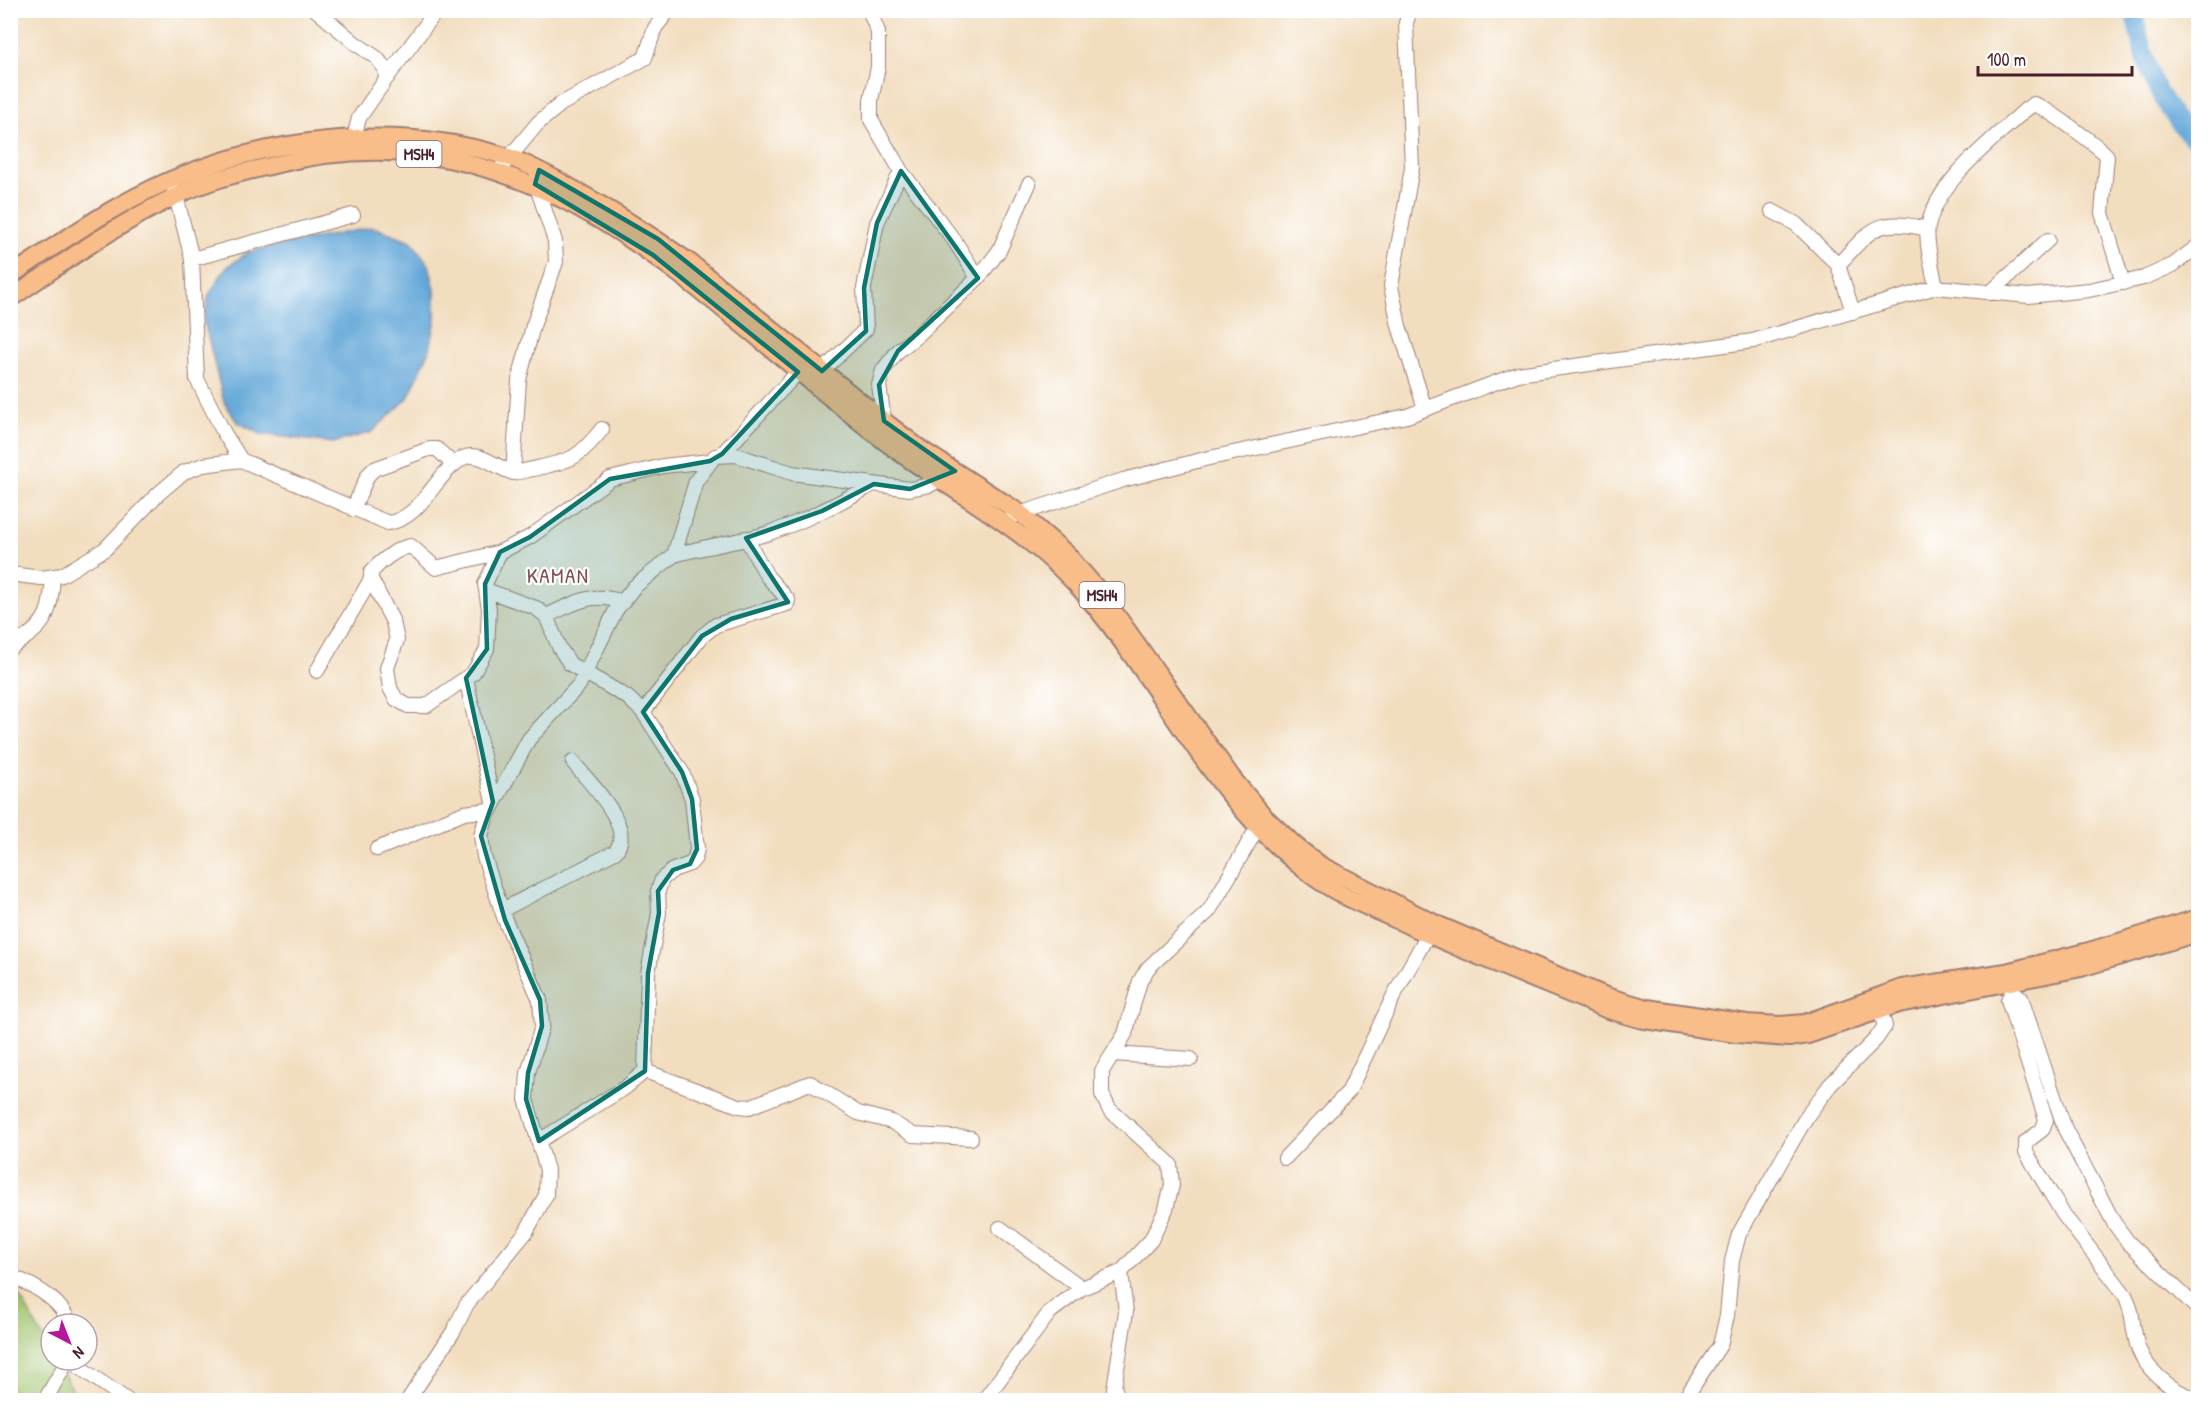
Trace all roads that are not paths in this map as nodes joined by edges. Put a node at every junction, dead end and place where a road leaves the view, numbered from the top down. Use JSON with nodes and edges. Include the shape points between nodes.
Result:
{"nodes":[{"id":1,"x":316,"y":10,"type":"edge"},
{"id":2,"x":437,"y":10,"type":"edge"},
{"id":3,"x":669,"y":10,"type":"edge"},
{"id":4,"x":869,"y":10,"type":"edge"},
{"id":5,"x":1410,"y":10,"type":"edge"},
{"id":6,"x":386,"y":79,"type":"junction"},
{"id":7,"x":352,"y":144,"type":"junction"},
{"id":8,"x":509,"y":157,"type":"junction"},
{"id":9,"x":498,"y":171,"type":"junction"},
{"id":10,"x":901,"y":171,"type":"junction"},
{"id":11,"x":537,"y":177,"type":"junction"},
{"id":12,"x":1029,"y":184,"type":"dead end"},
{"id":13,"x":174,"y":188,"type":"junction"},
{"id":14,"x":1772,"y":211,"type":"dead end"},
{"id":15,"x":353,"y":215,"type":"dead end"},
{"id":16,"x":1927,"y":229,"type":"junction"},
{"id":17,"x":2048,"y":240,"type":"dead end"},
{"id":18,"x":2199,"y":246,"type":"edge"},
{"id":19,"x":192,"y":259,"type":"junction"},
{"id":20,"x":1838,"y":265,"type":"junction"},
{"id":21,"x":978,"y":278,"type":"junction"},
{"id":22,"x":2123,"y":283,"type":"junction"},
{"id":23,"x":13,"y":287,"type":"edge"},
{"id":24,"x":1936,"y":287,"type":"junction"},
{"id":25,"x":1990,"y":293,"type":"junction"},
{"id":26,"x":1853,"y":312,"type":"junction"},
{"id":27,"x":810,"y":375,"type":"junction"},
{"id":28,"x":1425,"y":410,"type":"junction"},
{"id":29,"x":884,"y":421,"type":"junction"},
{"id":30,"x":603,"y":429,"type":"dead end"},
{"id":31,"x":716,"y":457,"type":"junction"},
{"id":32,"x":241,"y":460,"type":"junction"},
{"id":33,"x":454,"y":465,"type":"junction"},
{"id":34,"x":513,"y":473,"type":"junction"},
{"id":35,"x":948,"y":475,"type":"junction"},
{"id":36,"x":874,"y":484,"type":"junction"},
{"id":37,"x":353,"y":509,"type":"junction"},
{"id":38,"x":1020,"y":513,"type":"junction"},
{"id":39,"x":1002,"y":519,"type":"junction"},
{"id":40,"x":746,"y":538,"type":"junction"},
{"id":41,"x":500,"y":552,"type":"junction"},
{"id":42,"x":674,"y":555,"type":"junction"},
{"id":43,"x":10,"y":574,"type":"edge"},
{"id":44,"x":53,"y":576,"type":"junction"},
{"id":45,"x":371,"y":579,"type":"junction"},
{"id":46,"x":486,"y":590,"type":"junction"},
{"id":47,"x":623,"y":602,"type":"junction"},
{"id":48,"x":546,"y":616,"type":"junction"},
{"id":49,"x":10,"y":648,"type":"edge"},
{"id":50,"x":317,"y":671,"type":"dead end"},
{"id":51,"x":585,"y":672,"type":"junction"},
{"id":52,"x":466,"y":678,"type":"junction"},
{"id":53,"x":643,"y":711,"type":"junction"},
{"id":54,"x":573,"y":762,"type":"dead end"},
{"id":55,"x":491,"y":806,"type":"junction"},
{"id":56,"x":1261,"y":823,"type":"junction"},
{"id":57,"x":377,"y":849,"type":"dead end"},
{"id":58,"x":502,"y":910,"type":"junction"},
{"id":59,"x":2199,"y":918,"type":"edge"},
{"id":60,"x":1431,"y":929,"type":"junction"},
{"id":61,"x":2199,"y":933,"type":"edge"},
{"id":62,"x":2010,"y":982,"type":"junction"},
{"id":63,"x":1878,"y":1004,"type":"junction"},
{"id":64,"x":1113,"y":1054,"type":"junction"},
{"id":65,"x":1191,"y":1059,"type":"dead end"},
{"id":66,"x":645,"y":1071,"type":"junction"},
{"id":67,"x":971,"y":1138,"type":"dead end"},
{"id":68,"x":539,"y":1140,"type":"junction"},
{"id":69,"x":1285,"y":1158,"type":"dead end"},
{"id":70,"x":1000,"y":1228,"type":"dead end"},
{"id":71,"x":1121,"y":1272,"type":"junction"},
{"id":72,"x":10,"y":1276,"type":"edge"},
{"id":73,"x":1082,"y":1288,"type":"junction"},
{"id":74,"x":2199,"y":1308,"type":"edge"},
{"id":75,"x":62,"y":1312,"type":"edge"},
{"id":76,"x":62,"y":1372,"type":"edge"},
{"id":77,"x":86,"y":1372,"type":"edge"},
{"id":78,"x":2199,"y":1398,"type":"edge"},
{"id":79,"x":45,"y":1401,"type":"edge"},
{"id":80,"x":127,"y":1401,"type":"edge"},
{"id":81,"x":408,"y":1401,"type":"edge"},
{"id":82,"x":984,"y":1401,"type":"edge"},
{"id":83,"x":1120,"y":1401,"type":"edge"},
{"id":84,"x":1684,"y":1401,"type":"edge"}],
"edges":[{"from":1,"to":6,"type":"street","via":[[377,58],[385,69]]},
{"from":2,"to":6,"type":"street"},
{"from":3,"to":8,"type":"street","via":[[655,28],[645,58],[561,104],[538,123]]},
{"from":4,"to":10,"type":"street","via":[[878,32],[871,120]]},
{"from":5,"to":28,"type":"street","via":[[1406,23],[1412,168],[1392,281],[1399,326]]},
{"from":6,"to":7,"type":"street","via":[[359,118]]},
{"from":7,"to":8,"type":"main road","number":"MSH4","via":[[461,145]]},
{"from":7,"to":9,"type":"main road","number":"MSH4","via":[[463,161]]},
{"from":7,"to":13,"type":"main road","number":"MSH4","via":[[302,141],[211,166]]},
{"from":8,"to":9,"type":"street"},
{"from":8,"to":11,"type":"main road","number":"MSH4"},
{"from":9,"to":11,"type":"main road","number":"MSH4"},
{"from":10,"to":21,"type":"street"},
{"from":10,"to":27,"type":"street","via":[[877,223],[864,288],[866,329]]},
{"from":11,"to":27,"type":"main road","number":"MSH4","via":[[653,255]]},
{"from":11,"to":27,"type":"main road","number":"MSH4","via":[[614,210],[666,246]]},
{"from":11,"to":34,"type":"street","via":[[555,241],[556,262],[519,380]]},
{"from":12,"to":21,"type":"street","via":[[999,251]]},
{"from":13,"to":19,"type":"street"},
{"from":13,"to":23,"type":"main road","number":"MSH4","via":[[119,206]]},
{"from":14,"to":20,"type":"street","via":[[1796,224]]},
{"from":15,"to":19,"type":"street"},
{"from":16,"to":20,"type":"street","via":[[1884,224],[1867,235]]},
{"from":16,"to":22,"type":"street","via":[[1937,198],[1954,178],[2025,110],[2040,104],[2107,156],[2102,213]]},
{"from":16,"to":24,"type":"street"},
{"from":17,"to":25,"type":"street"},
{"from":18,"to":22,"type":"street","via":[[2174,265],[2144,279]]},
{"from":19,"to":32,"type":"street","via":[[197,379]]},
{"from":20,"to":26,"type":"street"},
{"from":21,"to":29,"type":"street","via":[[898,351],[883,370],[879,385]]},
{"from":22,"to":25,"type":"street","via":[[2028,296]]},
{"from":24,"to":25,"type":"street"},
{"from":24,"to":26,"type":"street"},
{"from":26,"to":28,"type":"street","via":[[1753,341],[1518,374]]},
{"from":27,"to":29,"type":"main road","number":"MSH4"},
{"from":27,"to":31,"type":"street"},
{"from":27,"to":35,"type":"main road","number":"MSH4","via":[[878,437]]},
{"from":28,"to":38,"type":"street","via":[[1205,459]]},
{"from":29,"to":35,"type":"main road","number":"MSH4"},
{"from":30,"to":34,"type":"street","via":[[571,461]]},
{"from":31,"to":36,"type":"street"},
{"from":31,"to":41,"type":"street","via":[[610,479],[530,537]]},
{"from":31,"to":42,"type":"street","via":[[696,481]]},
{"from":32,"to":37,"type":"street"},
{"from":32,"to":44,"type":"street","via":[[184,472],[105,549],[62,575]]},
{"from":33,"to":34,"type":"street","via":[[465,456],[478,456]]},
{"from":33,"to":37,"type":"street","via":[[444,472],[429,494],[395,522],[387,523]]},
{"from":33,"to":37,"type":"street","via":[[437,449],[429,449],[374,469]]},
{"from":35,"to":36,"type":"street","via":[[910,489]]},
{"from":35,"to":38,"type":"main road","number":"MSH4"},
{"from":35,"to":39,"type":"main road","number":"MSH4"},
{"from":36,"to":40,"type":"street","via":[[822,512],[768,534]]},
{"from":38,"to":39,"type":"street"},
{"from":38,"to":56,"type":"main road","number":"MSH4","via":[[1066,553],[1100,592]]},
{"from":39,"to":56,"type":"main road","number":"MSH4","via":[[1059,566],[1090,601],[1224,791]]},
{"from":40,"to":42,"type":"street"},
{"from":40,"to":53,"type":"street","via":[[787,604],[716,625],[702,636]]},
{"from":41,"to":45,"type":"street","via":[[436,568],[411,546],[403,547],[375,567]]},
{"from":41,"to":46,"type":"street","via":[[485,584]]},
{"from":42,"to":47,"type":"street","via":[[634,587]]},
{"from":43,"to":44,"type":"street"},
{"from":44,"to":49,"type":"street","via":[[45,620],[37,631]]},
{"from":45,"to":50,"type":"street"},
{"from":45,"to":52,"type":"street","via":[[393,622],[397,640],[387,668],[396,699],[408,706],[426,706]]},
{"from":46,"to":48,"type":"street","via":[[536,608]]},
{"from":46,"to":52,"type":"street","via":[[487,649]]},
{"from":47,"to":48,"type":"street","via":[[595,596]]},
{"from":47,"to":51,"type":"street"},
{"from":48,"to":51,"type":"street","via":[[562,654]]},
{"from":51,"to":53,"type":"street"},
{"from":51,"to":55,"type":"street","via":[[579,685],[529,739]]},
{"from":52,"to":55,"type":"street"},
{"from":53,"to":66,"type":"street","via":[[682,772],[692,799],[697,849],[690,864],[662,879],[658,891],[659,913],[648,973]]},
{"from":54,"to":58,"type":"street","via":[[609,805],[620,847]]},
{"from":55,"to":57,"type":"street"},
{"from":55,"to":58,"type":"street","via":[[481,836]]},
{"from":56,"to":60,"type":"main road","number":"MSH4","via":[[1322,866]]},
{"from":56,"to":64,"type":"street","via":[[1209,911],[1148,968],[1140,981],[1125,1034]]},
{"from":58,"to":68,"type":"street","via":[[540,1000],[542,1026],[528,1074],[526,1100]]},
{"from":59,"to":62,"type":"main road","number":"MSH4","via":[[2089,951]]},
{"from":60,"to":63,"type":"main road","number":"MSH4","via":[[1647,1008],[1780,1025],[1805,1023]]},
{"from":60,"to":69,"type":"street","via":[[1394,995],[1349,1091]]},
{"from":61,"to":62,"type":"main road","number":"MSH4","via":[[2081,968]]},
{"from":62,"to":63,"type":"main road","number":"MSH4","via":[[1902,988]]},
{"from":62,"to":74,"type":"street","via":[[2021,998],[2065,1129],[2114,1223],[2128,1242]]},
{"from":62,"to":78,"type":"street","via":[[2008,1000],[2046,1120],[2042,1130],[2026,1142],[2026,1152],[2063,1214],[2125,1294],[2139,1350],[2152,1369],[2185,1396]]},
{"from":63,"to":84,"type":"street","via":[[1885,1026],[1807,1116],[1739,1234],[1720,1345]]},
{"from":64,"to":65,"type":"street"},
{"from":64,"to":71,"type":"street","via":[[1102,1071],[1102,1094],[1109,1110],[1170,1164],[1172,1185],[1166,1209],[1151,1239]]},
{"from":66,"to":67,"type":"street","via":[[749,1107],[810,1083],[858,1113],[892,1122],[913,1135]]},
{"from":66,"to":68,"type":"street","via":[[626,1087]]},
{"from":68,"to":81,"type":"street","via":[[547,1170],[546,1195],[536,1215],[466,1304],[453,1332]]},
{"from":70,"to":73,"type":"street"},
{"from":71,"to":73,"type":"street"},
{"from":71,"to":83,"type":"street","via":[[1126,1312],[1114,1388]]},
{"from":72,"to":75,"type":"street","via":[[34,1285]]},
{"from":73,"to":82,"type":"street","via":[[1036,1328]]},
{"from":76,"to":79,"type":"street"},
{"from":77,"to":80,"type":"street"}]}
